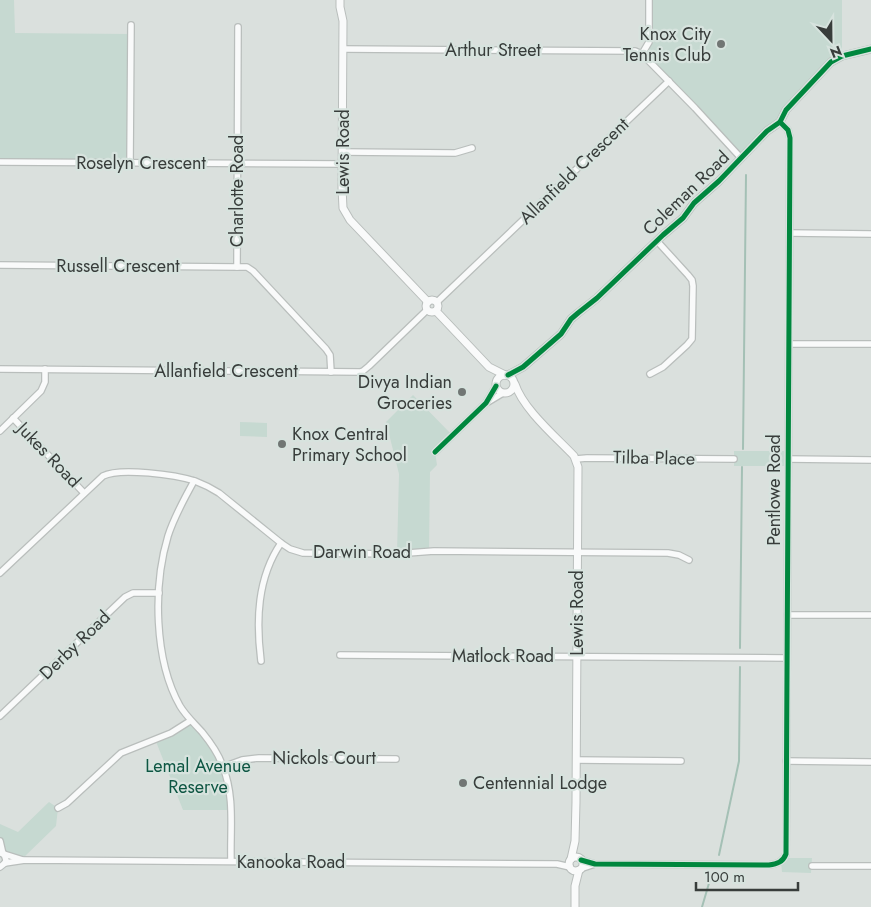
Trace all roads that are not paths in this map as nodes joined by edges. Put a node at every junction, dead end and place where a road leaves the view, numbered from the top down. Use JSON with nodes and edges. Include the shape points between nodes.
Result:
{"nodes":[{"id":1,"x":340,"y":0,"type":"edge"},
{"id":2,"x":649,"y":0,"type":"edge"},
{"id":3,"x":131,"y":25,"type":"dead end"},
{"id":4,"x":238,"y":27,"type":"dead end"},
{"id":5,"x":344,"y":49,"type":"junction"},
{"id":6,"x":871,"y":49,"type":"edge"},
{"id":7,"x":642,"y":54,"type":"junction"},
{"id":8,"x":669,"y":81,"type":"junction"},
{"id":9,"x":780,"y":122,"type":"junction"},
{"id":10,"x":472,"y":148,"type":"dead end"},
{"id":11,"x":343,"y":152,"type":"junction"},
{"id":12,"x":741,"y":158,"type":"junction"},
{"id":13,"x":0,"y":162,"type":"edge"},
{"id":14,"x":130,"y":162,"type":"junction"},
{"id":15,"x":237,"y":163,"type":"junction"},
{"id":16,"x":343,"y":164,"type":"junction"},
{"id":17,"x":790,"y":233,"type":"junction"},
{"id":18,"x":871,"y":234,"type":"edge"},
{"id":19,"x":657,"y":241,"type":"junction"},
{"id":20,"x":0,"y":265,"type":"edge"},
{"id":21,"x":237,"y":266,"type":"junction"},
{"id":22,"x":437,"y":302,"type":"junction"},
{"id":23,"x":428,"y":306,"type":"junction"},
{"id":24,"x":436,"y":311,"type":"junction"},
{"id":25,"x":789,"y":344,"type":"junction"},
{"id":26,"x":871,"y":344,"type":"edge"},
{"id":27,"x":488,"y":367,"type":"junction"},
{"id":28,"x":523,"y":367,"type":"junction"},
{"id":29,"x":0,"y":369,"type":"edge"},
{"id":30,"x":46,"y":369,"type":"junction"},
{"id":31,"x":331,"y":372,"type":"junction"},
{"id":32,"x":650,"y":374,"type":"dead end"},
{"id":33,"x":506,"y":375,"type":"junction"},
{"id":34,"x":515,"y":383,"type":"junction"},
{"id":35,"x":496,"y":385,"type":"junction"},
{"id":36,"x":504,"y":393,"type":"junction"},
{"id":37,"x":486,"y":403,"type":"junction"},
{"id":38,"x":525,"y":405,"type":"junction"},
{"id":39,"x":13,"y":418,"type":"junction"},
{"id":40,"x":0,"y":431,"type":"edge"},
{"id":41,"x":435,"y":452,"type":"dead end"},
{"id":42,"x":576,"y":459,"type":"junction"},
{"id":43,"x":734,"y":459,"type":"dead end"},
{"id":44,"x":788,"y":459,"type":"junction"},
{"id":45,"x":871,"y":460,"type":"edge"},
{"id":46,"x":194,"y":481,"type":"junction"},
{"id":47,"x":84,"y":492,"type":"junction"},
{"id":48,"x":280,"y":543,"type":"junction"},
{"id":49,"x":577,"y":552,"type":"junction"},
{"id":50,"x":689,"y":560,"type":"dead end"},
{"id":51,"x":0,"y":573,"type":"edge"},
{"id":52,"x":159,"y":593,"type":"junction"},
{"id":53,"x":788,"y":615,"type":"junction"},
{"id":54,"x":871,"y":615,"type":"edge"},
{"id":55,"x":340,"y":655,"type":"dead end"},
{"id":56,"x":577,"y":656,"type":"junction"},
{"id":57,"x":787,"y":658,"type":"junction"},
{"id":58,"x":261,"y":661,"type":"dead end"},
{"id":59,"x":0,"y":716,"type":"edge"},
{"id":60,"x":190,"y":721,"type":"junction"},
{"id":61,"x":396,"y":759,"type":"dead end"},
{"id":62,"x":576,"y":760,"type":"junction"},
{"id":63,"x":681,"y":761,"type":"dead end"},
{"id":64,"x":786,"y":761,"type":"junction"},
{"id":65,"x":871,"y":762,"type":"edge"},
{"id":66,"x":223,"y":767,"type":"junction"},
{"id":67,"x":58,"y":808,"type":"dead end"},
{"id":68,"x":0,"y":841,"type":"edge"},
{"id":69,"x":575,"y":841,"type":"junction"},
{"id":70,"x":2,"y":853,"type":"edge"},
{"id":71,"x":580,"y":859,"type":"junction"},
{"id":72,"x":25,"y":860,"type":"junction"},
{"id":73,"x":231,"y":861,"type":"junction"},
{"id":74,"x":570,"y":864,"type":"junction"},
{"id":75,"x":595,"y":864,"type":"junction"},
{"id":76,"x":2,"y":865,"type":"edge"},
{"id":77,"x":812,"y":866,"type":"dead end"},
{"id":78,"x":871,"y":866,"type":"edge"},
{"id":79,"x":580,"y":869,"type":"junction"},
{"id":80,"x":0,"y":873,"type":"edge"},
{"id":81,"x":575,"y":886,"type":"junction"},
{"id":82,"x":575,"y":907,"type":"edge"}],
"edges":[{"from":1,"to":5,"type":"street","name":"Lewis Road"},
{"from":2,"to":7,"type":"street","via":[[649,42]]},
{"from":3,"to":14,"type":"street"},
{"from":4,"to":15,"type":"street","name":"Charlotte Road"},
{"from":5,"to":7,"type":"street","name":"Arthur Street","via":[[635,51]]},
{"from":5,"to":11,"type":"street","name":"Lewis Road"},
{"from":6,"to":9,"type":"street","name":"Coleman Road","via":[[834,60],[786,110]]},
{"from":7,"to":8,"type":"street"},
{"from":8,"to":12,"type":"street"},
{"from":8,"to":22,"type":"street","name":"Allanfield Crescent"},
{"from":9,"to":12,"type":"street","name":"Coleman Road"},
{"from":9,"to":17,"type":"street","name":"Pentlowe Road","via":[[790,135]]},
{"from":10,"to":11,"type":"street","via":[[455,153]]},
{"from":11,"to":16,"type":"street","name":"Lewis Road"},
{"from":12,"to":19,"type":"street","name":"Coleman Road","via":[[694,203],[684,218]]},
{"from":13,"to":14,"type":"street","name":"Roselyn Crescent"},
{"from":14,"to":15,"type":"street","name":"Roselyn Crescent"},
{"from":15,"to":16,"type":"street","name":"Roselyn Crescent"},
{"from":15,"to":21,"type":"street","name":"Charlotte Road"},
{"from":16,"to":23,"type":"street","name":"Lewis Road","via":[[343,204],[348,218]]},
{"from":17,"to":18,"type":"street"},
{"from":17,"to":25,"type":"street","name":"Pentlowe Road"},
{"from":19,"to":28,"type":"street","name":"Coleman Road"},
{"from":19,"to":32,"type":"street","via":[[692,280],[693,335],[688,345],[664,367]]},
{"from":20,"to":21,"type":"street","name":"Russell Crescent"},
{"from":21,"to":31,"type":"street","name":"Charlotte Road","via":[[253,271],[326,349]]},
{"from":22,"to":23,"type":"street","via":[[433,300]]},
{"from":22,"to":24,"type":"street"},
{"from":23,"to":24,"type":"street"},
{"from":23,"to":31,"type":"street","name":"Allanfield Crescent","via":[[366,369]]},
{"from":24,"to":27,"type":"street"},
{"from":25,"to":26,"type":"street"},
{"from":25,"to":44,"type":"street","name":"Pentlowe Road"},
{"from":27,"to":33,"type":"street"},
{"from":27,"to":35,"type":"street"},
{"from":28,"to":33,"type":"street","name":"Coleman Road"},
{"from":28,"to":34,"type":"street","name":"Coleman Road"},
{"from":29,"to":30,"type":"street","name":"Allanfield Crescent"},
{"from":30,"to":31,"type":"street","name":"Allanfield Crescent"},
{"from":30,"to":39,"type":"street","via":[[43,388]]},
{"from":33,"to":34,"type":"street"},
{"from":33,"to":35,"type":"street","via":[[500,377]]},
{"from":34,"to":36,"type":"street","via":[[513,390]]},
{"from":34,"to":38,"type":"street"},
{"from":35,"to":36,"type":"street"},
{"from":35,"to":37,"type":"street"},
{"from":36,"to":37,"type":"street"},
{"from":36,"to":38,"type":"street"},
{"from":37,"to":41,"type":"street"},
{"from":38,"to":42,"type":"street"},
{"from":39,"to":40,"type":"street"},
{"from":39,"to":47,"type":"street","name":"Jukes Road"},
{"from":42,"to":43,"type":"street","name":"Tilba Place"},
{"from":42,"to":49,"type":"street","name":"Lewis Road"},
{"from":44,"to":45,"type":"street"},
{"from":44,"to":53,"type":"street","name":"Pentlowe Road"},
{"from":46,"to":47,"type":"street","name":"Darwin Road","via":[[142,472],[109,472]]},
{"from":46,"to":48,"type":"street","name":"Darwin Road","via":[[219,493]]},
{"from":46,"to":52,"type":"street","via":[[168,536]]},
{"from":47,"to":51,"type":"street","name":"Darwin Road"},
{"from":48,"to":49,"type":"street","name":"Darwin Road","via":[[309,553]]},
{"from":48,"to":58,"type":"street","via":[[272,557],[261,594],[258,613]]},
{"from":49,"to":50,"type":"street","name":"Darwin Road","via":[[668,553]]},
{"from":49,"to":56,"type":"street","name":"Lewis Road"},
{"from":52,"to":59,"type":"street","name":"Derby Road","via":[[133,593],[125,597]]},
{"from":52,"to":60,"type":"street","via":[[165,670],[175,697]]},
{"from":53,"to":54,"type":"street"},
{"from":53,"to":57,"type":"street","name":"Pentlowe Road"},
{"from":55,"to":56,"type":"street","name":"Matlock Road"},
{"from":56,"to":57,"type":"street","name":"Matlock Road"},
{"from":56,"to":62,"type":"street","name":"Lewis Road"},
{"from":57,"to":64,"type":"street","name":"Pentlowe Road"},
{"from":60,"to":66,"type":"street","via":[[213,747]]},
{"from":60,"to":67,"type":"street","via":[[171,733],[121,754]]},
{"from":61,"to":66,"type":"street","name":"Nickols Court","via":[[259,758]]},
{"from":62,"to":63,"type":"street"},
{"from":62,"to":69,"type":"street","name":"Lewis Road"},
{"from":64,"to":65,"type":"street"},
{"from":64,"to":75,"type":"street","name":"Pentlowe Road","via":[[786,852],[781,862],[769,865]]},
{"from":66,"to":73,"type":"street","via":[[231,804]]},
{"from":68,"to":70,"type":"street"},
{"from":69,"to":71,"type":"street","name":"Lewis Road"},
{"from":69,"to":74,"type":"street","name":"Lewis Road"},
{"from":70,"to":72,"type":"street","name":"Kanooka Road"},
{"from":70,"to":76,"type":"street","via":[[6,858]]},
{"from":71,"to":74,"type":"street","via":[[574,857]]},
{"from":71,"to":75,"type":"street"},
{"from":71,"to":79,"type":"street"},
{"from":72,"to":73,"type":"street","name":"Kanooka Road"},
{"from":72,"to":76,"type":"street","name":"Kanooka Road"},
{"from":73,"to":74,"type":"street","name":"Kanooka Road"},
{"from":74,"to":79,"type":"street","via":[[575,871]]},
{"from":74,"to":81,"type":"street"},
{"from":75,"to":79,"type":"street"},
{"from":76,"to":80,"type":"street"},
{"from":77,"to":78,"type":"street"},
{"from":79,"to":81,"type":"street"},
{"from":81,"to":82,"type":"street"}]}
